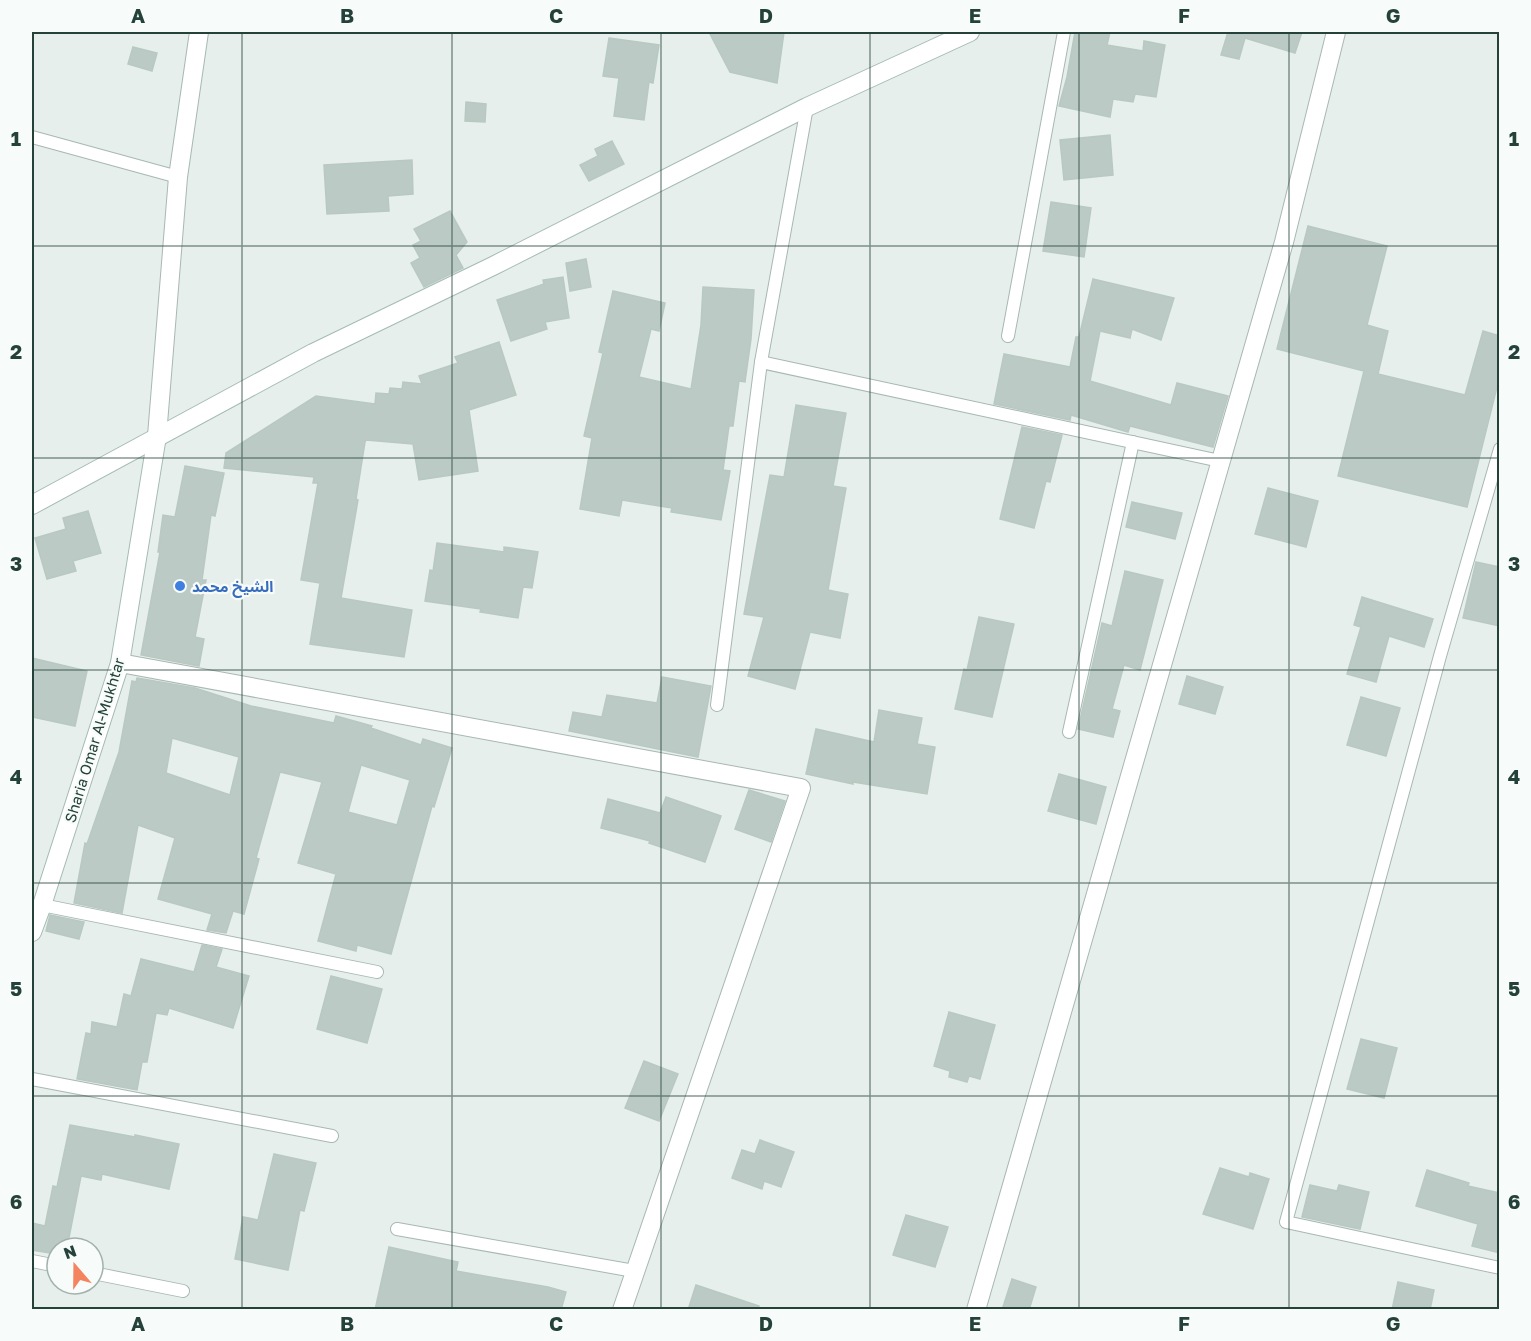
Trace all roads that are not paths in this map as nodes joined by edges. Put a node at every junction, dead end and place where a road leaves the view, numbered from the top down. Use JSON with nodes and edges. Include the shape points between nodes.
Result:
{"nodes":[{"id":1,"x":199,"y":32,"type":"edge"},
{"id":2,"x":970,"y":32,"type":"edge"},
{"id":3,"x":1064,"y":32,"type":"edge"},
{"id":4,"x":1336,"y":32,"type":"edge"},
{"id":5,"x":939,"y":39,"type":"edge"},
{"id":6,"x":807,"y":107,"type":"junction"},
{"id":7,"x":32,"y":137,"type":"edge"},
{"id":8,"x":178,"y":177,"type":"junction"},
{"id":9,"x":1008,"y":336,"type":"dead end"},
{"id":10,"x":761,"y":362,"type":"junction"},
{"id":11,"x":157,"y":436,"type":"junction"},
{"id":12,"x":1133,"y":442,"type":"junction"},
{"id":13,"x":1500,"y":449,"type":"edge"},
{"id":14,"x":1220,"y":461,"type":"junction"},
{"id":15,"x":32,"y":505,"type":"edge"},
{"id":16,"x":120,"y":663,"type":"junction"},
{"id":17,"x":717,"y":705,"type":"dead end"},
{"id":18,"x":1069,"y":732,"type":"dead end"},
{"id":19,"x":42,"y":905,"type":"junction"},
{"id":20,"x":32,"y":932,"type":"edge"},
{"id":21,"x":377,"y":972,"type":"dead end"},
{"id":22,"x":32,"y":1079,"type":"edge"},
{"id":23,"x":332,"y":1136,"type":"dead end"},
{"id":24,"x":397,"y":1228,"type":"dead end"},
{"id":25,"x":1500,"y":1268,"type":"edge"},
{"id":26,"x":634,"y":1271,"type":"junction"},
{"id":27,"x":105,"y":1275,"type":"edge"},
{"id":28,"x":183,"y":1291,"type":"dead end"},
{"id":29,"x":622,"y":1310,"type":"edge"},
{"id":30,"x":976,"y":1310,"type":"edge"}],
"edges":[{"from":1,"to":8,"type":"street","name":"Sharia Omar Al-Mukhtar"},
{"from":2,"to":5,"type":"street"},
{"from":3,"to":9,"type":"lane"},
{"from":4,"to":14,"type":"street","via":[[1284,242]]},
{"from":5,"to":6,"type":"street"},
{"from":6,"to":10,"type":"lane"},
{"from":6,"to":11,"type":"street","via":[[313,353]]},
{"from":7,"to":8,"type":"lane"},
{"from":8,"to":11,"type":"street","name":"Sharia Omar Al-Mukhtar"},
{"from":10,"to":12,"type":"lane"},
{"from":10,"to":17,"type":"lane"},
{"from":11,"to":15,"type":"street"},
{"from":11,"to":16,"type":"street","name":"Sharia Omar Al-Mukhtar"},
{"from":12,"to":14,"type":"lane"},
{"from":12,"to":18,"type":"lane"},
{"from":13,"to":25,"type":"lane","via":[[1286,1222]]},
{"from":14,"to":30,"type":"street"},
{"from":16,"to":19,"type":"street","name":"Sharia Omar Al-Mukhtar"},
{"from":16,"to":26,"type":"street","via":[[801,789]]},
{"from":19,"to":20,"type":"street","name":"Sharia Omar Al-Mukhtar"},
{"from":19,"to":21,"type":"lane"},
{"from":22,"to":23,"type":"lane"},
{"from":24,"to":26,"type":"lane"},
{"from":26,"to":29,"type":"street"},
{"from":27,"to":28,"type":"lane"}]}
